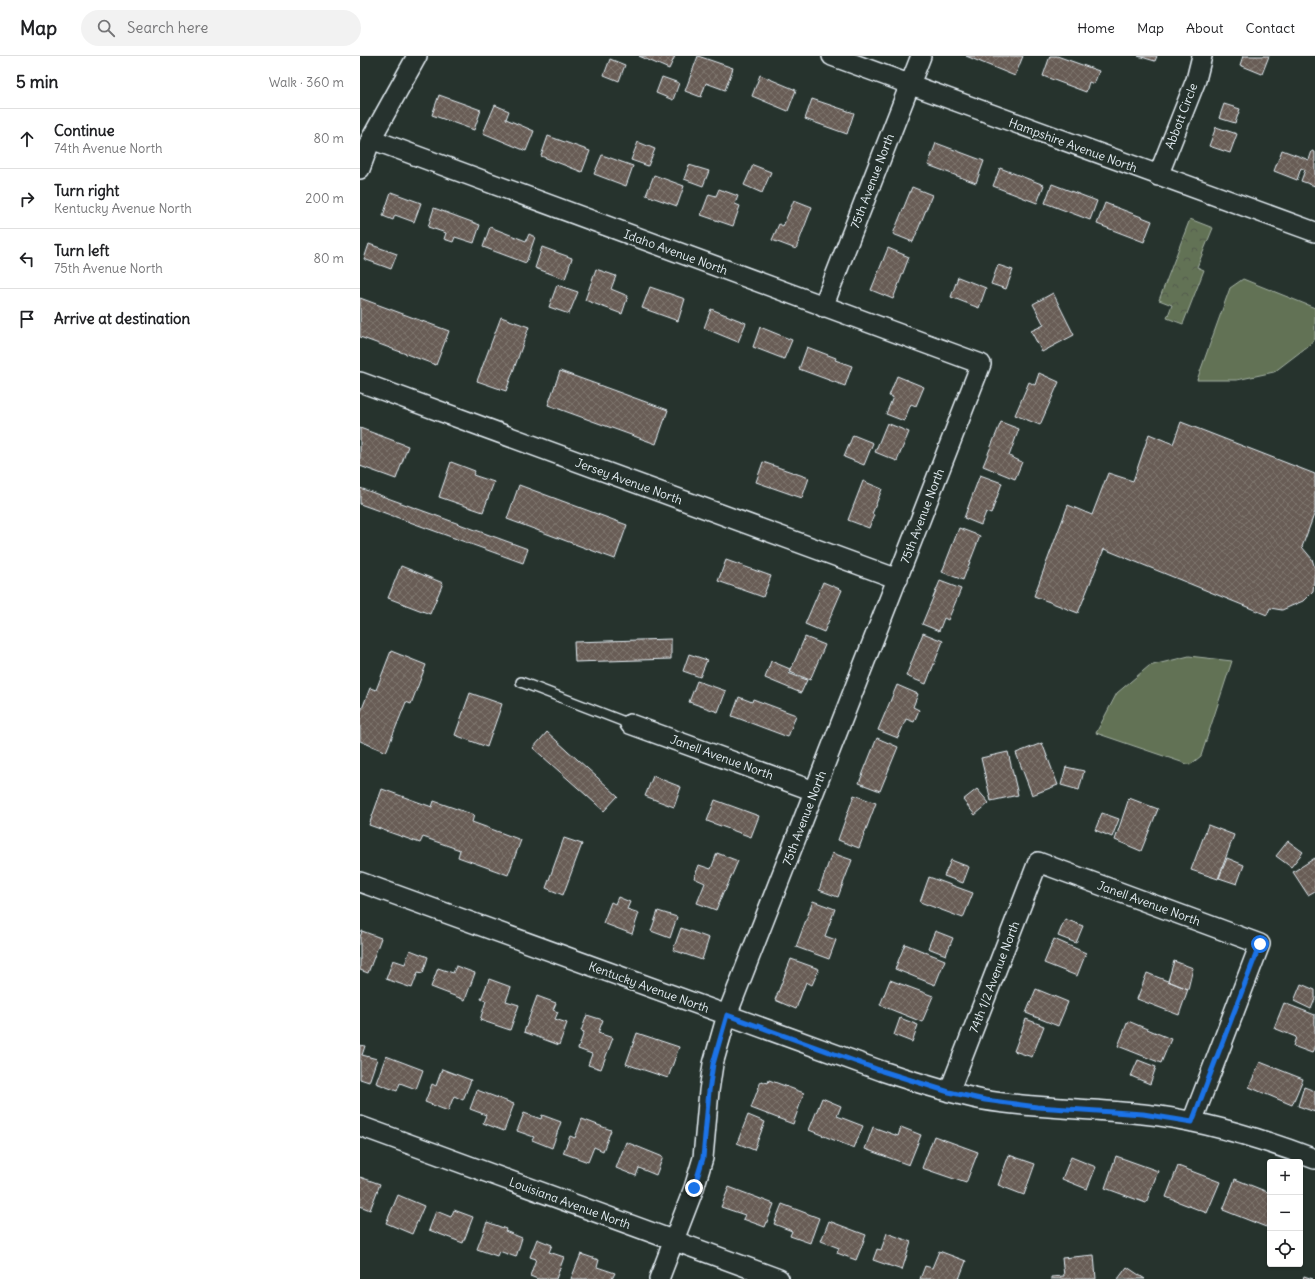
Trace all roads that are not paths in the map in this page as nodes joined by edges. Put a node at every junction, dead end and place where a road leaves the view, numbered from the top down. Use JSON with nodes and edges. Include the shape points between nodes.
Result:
{"nodes":[{"id":1,"x":417,"y":56,"type":"edge"},
{"id":2,"x":832,"y":56,"type":"edge"},
{"id":3,"x":921,"y":56,"type":"edge"},
{"id":4,"x":1202,"y":56,"type":"edge"},
{"id":5,"x":910,"y":85,"type":"junction"},
{"id":6,"x":371,"y":140,"type":"junction"},
{"id":7,"x":360,"y":169,"type":"edge"},
{"id":8,"x":1158,"y":176,"type":"junction"},
{"id":9,"x":1315,"y":232,"type":"edge"},
{"id":10,"x":823,"y":307,"type":"junction"},
{"id":11,"x":981,"y":364,"type":"joint"},
{"id":12,"x":360,"y":382,"type":"edge"},
{"id":13,"x":898,"y":579,"type":"junction"},
{"id":14,"x":521,"y":682,"type":"dead end"},
{"id":15,"x":630,"y":724,"type":"joint"},
{"id":16,"x":814,"y":791,"type":"junction"},
{"id":17,"x":1038,"y":862,"type":"joint"},
{"id":18,"x":360,"y":882,"type":"edge"},
{"id":19,"x":727,"y":1015,"type":"junction"},
{"id":20,"x":949,"y":1092,"type":"junction"},
{"id":21,"x":1192,"y":1122,"type":"junction"},
{"id":22,"x":360,"y":1126,"type":"edge"},
{"id":23,"x":1315,"y":1158,"type":"edge"},
{"id":24,"x":674,"y":1240,"type":"junction"},
{"id":25,"x":658,"y":1279,"type":"edge"},
{"id":26,"x":779,"y":1279,"type":"edge"}],
"edges":[{"from":1,"to":6,"type":"street"},
{"from":2,"to":5,"type":"street","name":"Hampshire Avenue North"},
{"from":3,"to":5,"type":"street","name":"75th Avenue North"},
{"from":4,"to":8,"type":"street","name":"Abbott Circle","via":[[1196,80]]},
{"from":5,"to":8,"type":"street","name":"Hampshire Avenue North"},
{"from":5,"to":10,"type":"street","name":"75th Avenue North"},
{"from":6,"to":7,"type":"street"},
{"from":6,"to":10,"type":"street","name":"Idaho Avenue North"},
{"from":8,"to":9,"type":"street","name":"Hampshire Avenue North"},
{"from":10,"to":11,"type":"street","name":"Idaho Avenue North"},
{"from":11,"to":13,"type":"street","name":"75th Avenue North"},
{"from":12,"to":13,"type":"street","name":"Jersey Avenue North"},
{"from":13,"to":16,"type":"street","name":"75th Avenue North"},
{"from":14,"to":15,"type":"lane"},
{"from":15,"to":16,"type":"street","name":"Janell Avenue North"},
{"from":16,"to":19,"type":"street","name":"75th Avenue North"},
{"from":17,"to":20,"type":"street","name":"74th 1/2 Avenue North"},
{"from":17,"to":21,"type":"street","name":"Janell Avenue North","via":[[1260,944]]},
{"from":18,"to":19,"type":"street","name":"Kentucky Avenue North"},
{"from":19,"to":20,"type":"street","name":"Kentucky Avenue North","via":[[882,1071]]},
{"from":19,"to":24,"type":"street","name":"75th Avenue North","via":[[713,1064],[703,1158]]},
{"from":20,"to":21,"type":"street","name":"Kentucky Avenue North","via":[[1037,1107],[1143,1114]]},
{"from":21,"to":23,"type":"street","name":"Kentucky Avenue North","via":[[1246,1135]]},
{"from":22,"to":24,"type":"street","name":"Louisiana Avenue North"},
{"from":24,"to":25,"type":"street","name":"75th Avenue North"},
{"from":24,"to":26,"type":"street","name":"Louisiana Avenue North"}]}
